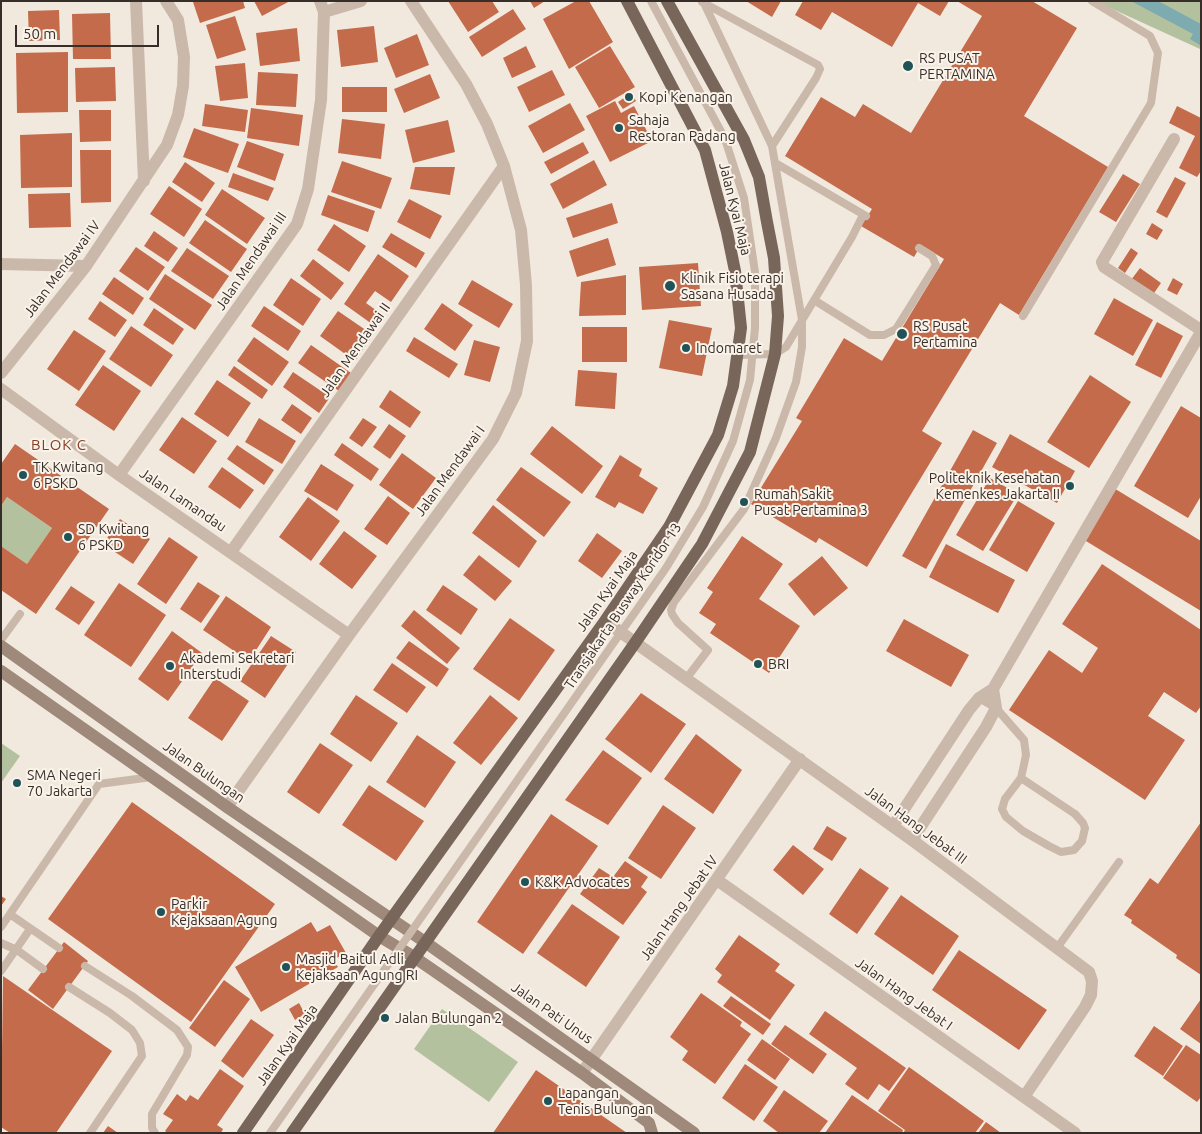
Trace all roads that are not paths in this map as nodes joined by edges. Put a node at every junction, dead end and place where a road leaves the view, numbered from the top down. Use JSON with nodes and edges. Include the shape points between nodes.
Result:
{"nodes":[{"id":1,"x":136,"y":1,"type":"edge"},
{"id":2,"x":166,"y":1,"type":"edge"},
{"id":3,"x":361,"y":1,"type":"edge"},
{"id":4,"x":411,"y":1,"type":"edge"},
{"id":5,"x":627,"y":1,"type":"edge"},
{"id":6,"x":651,"y":1,"type":"edge"},
{"id":7,"x":667,"y":1,"type":"edge"},
{"id":8,"x":1092,"y":1,"type":"edge"},
{"id":9,"x":702,"y":2,"type":"edge"},
{"id":10,"x":322,"y":7,"type":"edge"},
{"id":11,"x":1174,"y":139,"type":"dead end"},
{"id":12,"x":772,"y":146,"type":"junction"},
{"id":13,"x":777,"y":164,"type":"junction"},
{"id":14,"x":504,"y":166,"type":"junction"},
{"id":15,"x":144,"y":181,"type":"junction"},
{"id":16,"x":919,"y":248,"type":"dead end"},
{"id":17,"x":1,"y":264,"type":"edge"},
{"id":18,"x":86,"y":266,"type":"junction"},
{"id":19,"x":814,"y":300,"type":"junction"},
{"id":20,"x":1023,"y":316,"type":"dead end"},
{"id":21,"x":802,"y":320,"type":"junction"},
{"id":22,"x":1201,"y":331,"type":"edge"},
{"id":23,"x":1197,"y":347,"type":"edge"},
{"id":24,"x":780,"y":351,"type":"junction"},
{"id":25,"x":738,"y":354,"type":"junction"},
{"id":26,"x":1,"y":373,"type":"edge"},
{"id":27,"x":1,"y":389,"type":"edge"},
{"id":28,"x":119,"y":474,"type":"junction"},
{"id":29,"x":231,"y":552,"type":"junction"},
{"id":30,"x":20,"y":614,"type":"dead end"},
{"id":31,"x":605,"y":621,"type":"junction"},
{"id":32,"x":348,"y":635,"type":"junction"},
{"id":33,"x":1,"y":640,"type":"edge"},
{"id":34,"x":635,"y":643,"type":"junction"},
{"id":35,"x":1,"y":646,"type":"edge"},
{"id":36,"x":1,"y":672,"type":"edge"},
{"id":37,"x":686,"y":679,"type":"junction"},
{"id":38,"x":992,"y":689,"type":"junction"},
{"id":39,"x":979,"y":698,"type":"junction"},
{"id":40,"x":996,"y":708,"type":"junction"},
{"id":41,"x":800,"y":760,"type":"junction"},
{"id":42,"x":152,"y":777,"type":"junction"},
{"id":43,"x":1021,"y":778,"type":"junction"},
{"id":44,"x":227,"y":807,"type":"junction"},
{"id":45,"x":893,"y":826,"type":"junction"},
{"id":46,"x":912,"y":840,"type":"junction"},
{"id":47,"x":1119,"y":862,"type":"dead end"},
{"id":48,"x":717,"y":880,"type":"junction"},
{"id":49,"x":11,"y":915,"type":"junction"},
{"id":50,"x":391,"y":920,"type":"junction"},
{"id":51,"x":1,"y":927,"type":"edge"},
{"id":52,"x":30,"y":929,"type":"junction"},
{"id":53,"x":379,"y":936,"type":"junction"},
{"id":54,"x":424,"y":942,"type":"junction"},
{"id":55,"x":1,"y":943,"type":"edge"},
{"id":56,"x":59,"y":948,"type":"dead end"},
{"id":57,"x":1057,"y":948,"type":"junction"},
{"id":58,"x":17,"y":950,"type":"junction"},
{"id":59,"x":414,"y":957,"type":"junction"},
{"id":60,"x":85,"y":966,"type":"dead end"},
{"id":61,"x":43,"y":970,"type":"dead end"},
{"id":62,"x":1,"y":971,"type":"edge"},
{"id":63,"x":69,"y":987,"type":"dead end"},
{"id":64,"x":592,"y":1060,"type":"junction"},
{"id":65,"x":582,"y":1073,"type":"junction"},
{"id":66,"x":1024,"y":1097,"type":"junction"},
{"id":67,"x":90,"y":1133,"type":"edge"},
{"id":68,"x":155,"y":1133,"type":"edge"},
{"id":69,"x":243,"y":1133,"type":"edge"},
{"id":70,"x":270,"y":1133,"type":"edge"},
{"id":71,"x":292,"y":1133,"type":"edge"},
{"id":72,"x":652,"y":1133,"type":"edge"},
{"id":73,"x":694,"y":1133,"type":"edge"},
{"id":74,"x":1074,"y":1133,"type":"edge"}],
"edges":[{"from":1,"to":15,"type":"street"},
{"from":2,"to":15,"type":"street","name":"Jalan Mendawai IV","via":[[178,20],[184,57],[183,86],[178,115],[167,145]]},
{"from":3,"to":10,"type":"street"},
{"from":4,"to":14,"type":"street","name":"Jalan Mendawai I","via":[[466,84]]},
{"from":5,"to":25,"type":"main road","name":"Jalan Kyai Maja","via":[[705,150],[735,271],[741,328]]},
{"from":6,"to":70,"type":"lane","name":"Transjakarta Busway Koridor 13","bridge":true,"via":[[725,139],[744,198],[755,272],[755,328],[750,380],[733,441],[703,507],[666,568]]},
{"from":7,"to":24,"type":"main road","name":"Jalan Kyai Maja","via":[[744,140],[759,177],[774,258]]},
{"from":8,"to":20,"type":"lane","via":[[1150,36],[1158,54],[1152,103]]},
{"from":9,"to":12,"type":"lane"},
{"from":9,"to":12,"type":"lane","via":[[820,69]]},
{"from":10,"to":28,"type":"street","name":"Jalan Mendawai III","via":[[321,100],[308,189],[297,224]]},
{"from":11,"to":22,"type":"street","via":[[1102,262],[1104,267]]},
{"from":12,"to":13,"type":"lane"},
{"from":13,"to":19,"type":"lane","via":[[865,216]]},
{"from":13,"to":21,"type":"lane"},
{"from":14,"to":29,"type":"street","name":"Jalan Mendawai II"},
{"from":14,"to":32,"type":"street","name":"Jalan Mendawai I","via":[[521,230],[526,285],[527,341],[516,393],[493,440]]},
{"from":15,"to":18,"type":"street","name":"Jalan Mendawai IV"},
{"from":16,"to":19,"type":"lane","via":[[932,256],[936,266],[896,329],[884,335],[870,335]]},
{"from":17,"to":18,"type":"street"},
{"from":18,"to":26,"type":"street","name":"Jalan Mendawai IV"},
{"from":19,"to":21,"type":"lane"},
{"from":21,"to":24,"type":"lane"},
{"from":21,"to":37,"type":"lane","via":[[802,347],[796,382],[764,465],[744,509],[671,610],[678,623],[708,650]]},
{"from":22,"to":23,"type":"street"},
{"from":23,"to":38,"type":"street"},
{"from":24,"to":25,"type":"lane"},
{"from":24,"to":34,"type":"main road","name":"Jalan Kyai Maja","via":[[750,452],[702,544]]},
{"from":25,"to":31,"type":"main road","name":"Jalan Kyai Maja","via":[[733,386],[718,435],[694,484]]},
{"from":27,"to":28,"type":"street","name":"Jalan Lamandau"},
{"from":28,"to":29,"type":"street","name":"Jalan Lamandau"},
{"from":29,"to":32,"type":"street","name":"Jalan Lamandau"},
{"from":30,"to":33,"type":"lane"},
{"from":31,"to":34,"type":"street","name":"Jalan Hang Jebat III"},
{"from":31,"to":50,"type":"main road","name":"Jalan Kyai Maja"},
{"from":32,"to":44,"type":"street","name":"Jalan Mendawai I"},
{"from":34,"to":37,"type":"street","name":"Jalan Hang Jebat III"},
{"from":34,"to":54,"type":"main road","name":"Jalan Kyai Maja"},
{"from":35,"to":44,"type":"street","name":"Jalan Bulungan"},
{"from":36,"to":42,"type":"street"},
{"from":37,"to":41,"type":"street","name":"Jalan Hang Jebat III"},
{"from":38,"to":39,"type":"street"},
{"from":38,"to":40,"type":"street"},
{"from":39,"to":40,"type":"lane"},
{"from":39,"to":45,"type":"street"},
{"from":40,"to":43,"type":"lane","via":[[1024,740],[1026,755]]},
{"from":40,"to":46,"type":"street"},
{"from":41,"to":45,"type":"street","name":"Jalan Hang Jebat III"},
{"from":41,"to":48,"type":"street","name":"Jalan Hang Jebat IV"},
{"from":42,"to":49,"type":"lane","via":[[99,784]]},
{"from":42,"to":53,"type":"street"},
{"from":43,"to":43,"type":"lane","via":[[1005,799],[1002,809],[1006,817],[1023,831],[1061,852],[1074,850],[1082,841],[1083,823],[1075,814]]},
{"from":44,"to":50,"type":"street","name":"Jalan Bulungan"},
{"from":45,"to":46,"type":"street","name":"Jalan Hang Jebat III"},
{"from":46,"to":57,"type":"street","name":"Jalan Hang Jebat III"},
{"from":47,"to":57,"type":"lane"},
{"from":48,"to":64,"type":"street","name":"Jalan Hang Jebat IV"},
{"from":48,"to":66,"type":"street","name":"Jalan Hang Jebat I"},
{"from":49,"to":51,"type":"lane"},
{"from":49,"to":52,"type":"lane"},
{"from":50,"to":53,"type":"main road","name":"Jalan Kyai Maja"},
{"from":50,"to":54,"type":"street","name":"Jalan Pati Unus"},
{"from":52,"to":56,"type":"lane"},
{"from":52,"to":58,"type":"lane"},
{"from":53,"to":59,"type":"street"},
{"from":53,"to":69,"type":"main road","name":"Jalan Kyai Maja"},
{"from":54,"to":59,"type":"main road","name":"Jalan Kyai Maja"},
{"from":54,"to":64,"type":"street","name":"Jalan Pati Unus"},
{"from":55,"to":58,"type":"lane"},
{"from":57,"to":66,"type":"street","name":"Jalan Hang Jebat III","via":[[1089,972],[1091,994],[1080,1016]]},
{"from":58,"to":61,"type":"lane"},
{"from":58,"to":62,"type":"lane"},
{"from":59,"to":65,"type":"street"},
{"from":59,"to":71,"type":"main road","name":"Jalan Kyai Maja"},
{"from":60,"to":68,"type":"lane","via":[[177,1030],[188,1047],[187,1055],[152,1114]]},
{"from":63,"to":67,"type":"lane","via":[[132,1030],[140,1043],[142,1056]]},
{"from":64,"to":65,"type":"street","name":"Jalan Hang Jebat IV"},
{"from":64,"to":73,"type":"street","name":"Jalan Pati Unus"},
{"from":65,"to":72,"type":"street","via":[[649,1123]]},
{"from":66,"to":74,"type":"street","name":"Jalan Hang Jebat I"}]}
